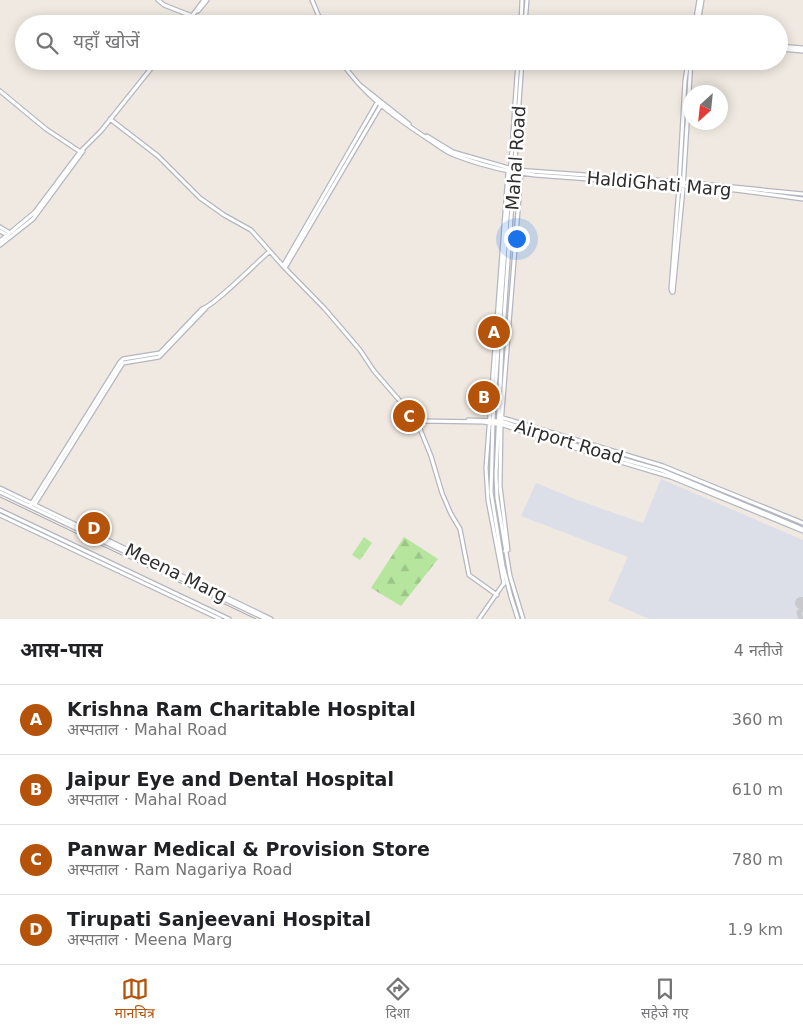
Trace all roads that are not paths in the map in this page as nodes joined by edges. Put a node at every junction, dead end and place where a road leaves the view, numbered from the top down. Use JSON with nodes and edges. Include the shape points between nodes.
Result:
{"nodes":[{"id":1,"x":158,"y":0,"type":"edge"},
{"id":2,"x":206,"y":0,"type":"edge"},
{"id":3,"x":312,"y":0,"type":"edge"},
{"id":4,"x":522,"y":0,"type":"edge"},
{"id":5,"x":527,"y":0,"type":"edge"},
{"id":6,"x":700,"y":0,"type":"edge"},
{"id":7,"x":189,"y":15,"type":"edge"},
{"id":8,"x":193,"y":15,"type":"edge"},
{"id":9,"x":318,"y":15,"type":"edge"},
{"id":10,"x":521,"y":15,"type":"edge"},
{"id":11,"x":526,"y":15,"type":"edge"},
{"id":12,"x":698,"y":15,"type":"edge"},
{"id":13,"x":788,"y":48,"type":"edge"},
{"id":14,"x":803,"y":49,"type":"edge"},
{"id":15,"x":150,"y":70,"type":"edge"},
{"id":16,"x":347,"y":70,"type":"edge"},
{"id":17,"x":518,"y":70,"type":"edge"},
{"id":18,"x":521,"y":70,"type":"edge"},
{"id":19,"x":689,"y":70,"type":"edge"},
{"id":20,"x":0,"y":91,"type":"edge"},
{"id":21,"x":380,"y":103,"type":"junction"},
{"id":22,"x":110,"y":118,"type":"junction"},
{"id":23,"x":82,"y":152,"type":"junction"},
{"id":24,"x":512,"y":171,"type":"junction"},
{"id":25,"x":521,"y":173,"type":"junction"},
{"id":26,"x":681,"y":184,"type":"junction"},
{"id":27,"x":803,"y":194,"type":"edge"},
{"id":28,"x":803,"y":199,"type":"edge"},
{"id":29,"x":0,"y":227,"type":"edge"},
{"id":30,"x":0,"y":231,"type":"edge"},
{"id":31,"x":10,"y":235,"type":"junction"},
{"id":32,"x":0,"y":241,"type":"edge"},
{"id":33,"x":0,"y":245,"type":"edge"},
{"id":34,"x":269,"y":252,"type":"junction"},
{"id":35,"x":284,"y":267,"type":"junction"},
{"id":36,"x":504,"y":313,"type":"junction"},
{"id":37,"x":509,"y":315,"type":"junction"},
{"id":38,"x":502,"y":346,"type":"junction"},
{"id":39,"x":507,"y":347,"type":"junction"},
{"id":40,"x":502,"y":383,"type":"junction"},
{"id":41,"x":497,"y":422,"type":"junction"},
{"id":42,"x":418,"y":424,"type":"junction"},
{"id":43,"x":0,"y":488,"type":"edge"},
{"id":44,"x":0,"y":492,"type":"edge"},
{"id":45,"x":32,"y":505,"type":"junction"},
{"id":46,"x":0,"y":510,"type":"edge"},
{"id":47,"x":0,"y":515,"type":"edge"},
{"id":48,"x":803,"y":523,"type":"edge"},
{"id":49,"x":803,"y":530,"type":"edge"},
{"id":50,"x":134,"y":554,"type":"junction"},
{"id":51,"x":507,"y":582,"type":"junction"},
{"id":52,"x":497,"y":595,"type":"junction"},
{"id":53,"x":220,"y":619,"type":"edge"},
{"id":54,"x":230,"y":619,"type":"edge"},
{"id":55,"x":266,"y":619,"type":"edge"},
{"id":56,"x":272,"y":619,"type":"edge"},
{"id":57,"x":479,"y":619,"type":"edge"},
{"id":58,"x":518,"y":619,"type":"edge"},
{"id":59,"x":523,"y":619,"type":"edge"}],
"edges":[{"from":1,"to":7,"type":"street"},
{"from":2,"to":8,"type":"street"},
{"from":3,"to":9,"type":"street"},
{"from":4,"to":10,"type":"street"},
{"from":5,"to":11,"type":"street"},
{"from":6,"to":12,"type":"street"},
{"from":13,"to":14,"type":"street"},
{"from":15,"to":22,"type":"street"},
{"from":16,"to":21,"type":"street"},
{"from":17,"to":24,"type":"street","name":"Mahal Road"},
{"from":18,"to":24,"type":"street","name":"Mahal Road"},
{"from":19,"to":26,"type":"street"},
{"from":20,"to":23,"type":"street","via":[[46,129]]},
{"from":21,"to":24,"type":"street","via":[[453,152]]},
{"from":21,"to":35,"type":"street"},
{"from":22,"to":23,"type":"street"},
{"from":22,"to":34,"type":"street","via":[[158,156],[200,198],[251,230]]},
{"from":23,"to":31,"type":"street","via":[[32,219]]},
{"from":24,"to":25,"type":"street","name":"HaldiGhati Marg"},
{"from":24,"to":26,"type":"street","name":"HaldiGhati Marg"},
{"from":24,"to":36,"type":"street","name":"Mahal Road"},
{"from":24,"to":41,"type":"street","name":"Mahal Road"},
{"from":25,"to":26,"type":"street","name":"HaldiGhati Marg"},
{"from":25,"to":37,"type":"street"},
{"from":26,"to":26,"type":"street","via":[[672,292],[671,289]]},
{"from":26,"to":27,"type":"street","name":"HaldiGhati Marg"},
{"from":26,"to":28,"type":"street","name":"HaldiGhati Marg"},
{"from":29,"to":31,"type":"street"},
{"from":30,"to":31,"type":"street"},
{"from":31,"to":32,"type":"street"},
{"from":31,"to":33,"type":"street"},
{"from":34,"to":35,"type":"street"},
{"from":34,"to":45,"type":"street","via":[[206,308],[160,357],[126,361],[117,369]]},
{"from":35,"to":42,"type":"street","via":[[360,350]]},
{"from":36,"to":37,"type":"street"},
{"from":36,"to":38,"type":"street","name":"Mahal Road"},
{"from":37,"to":39,"type":"street"},
{"from":38,"to":39,"type":"street"},
{"from":38,"to":40,"type":"street","name":"Mahal Road"},
{"from":39,"to":40,"type":"street"},
{"from":40,"to":41,"type":"street","name":"Mahal Road"},
{"from":41,"to":42,"type":"street","name":"Airport Road","via":[[427,420]]},
{"from":41,"to":48,"type":"street","via":[[663,466]]},
{"from":41,"to":49,"type":"street","name":"Airport Road","via":[[661,470]]},
{"from":41,"to":51,"type":"street","name":"Mahal Road","via":[[497,498]]},
{"from":41,"to":51,"type":"street","name":"Mahal Road","via":[[491,492]]},
{"from":42,"to":52,"type":"street","via":[[442,492],[460,528],[469,575]]},
{"from":43,"to":45,"type":"street","name":"Meena Marg"},
{"from":44,"to":45,"type":"street"},
{"from":45,"to":50,"type":"street","name":"Meena Marg"},
{"from":46,"to":54,"type":"street"},
{"from":47,"to":53,"type":"street"},
{"from":50,"to":55,"type":"street","name":"Meena Marg"},
{"from":50,"to":56,"type":"street","name":"Meena Marg"},
{"from":51,"to":52,"type":"street"},
{"from":51,"to":58,"type":"street"},
{"from":51,"to":59,"type":"street"},
{"from":52,"to":57,"type":"street"}]}
